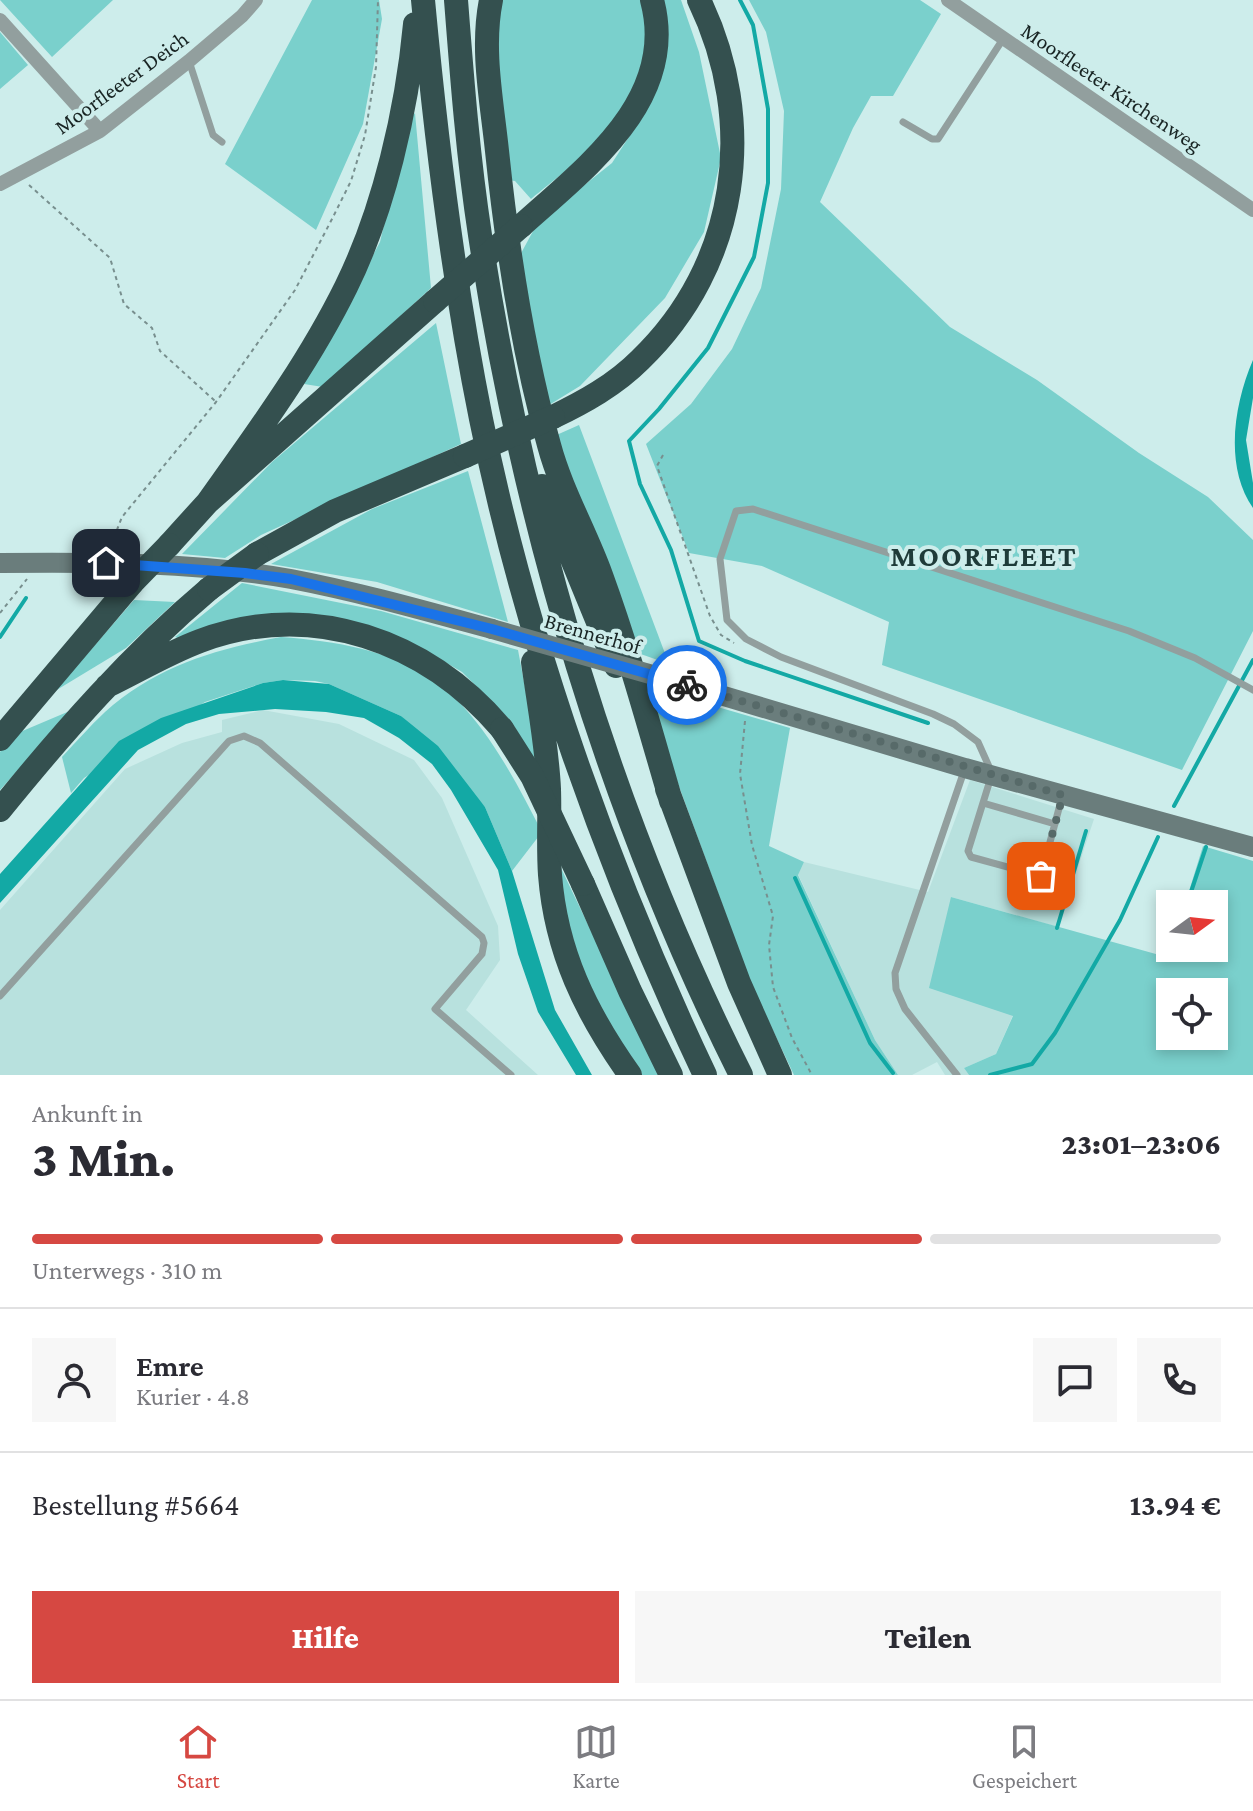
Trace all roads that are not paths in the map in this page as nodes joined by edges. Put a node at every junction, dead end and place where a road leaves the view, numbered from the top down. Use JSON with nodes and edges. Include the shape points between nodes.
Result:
{"nodes":[{"id":1,"x":256,"y":0,"type":"edge"},
{"id":2,"x":420,"y":0,"type":"edge"},
{"id":3,"x":456,"y":0,"type":"edge"},
{"id":4,"x":491,"y":0,"type":"edge"},
{"id":5,"x":652,"y":0,"type":"edge"},
{"id":6,"x":699,"y":0,"type":"edge"},
{"id":7,"x":948,"y":0,"type":"edge"},
{"id":8,"x":0,"y":20,"type":"edge"},
{"id":9,"x":1003,"y":39,"type":"junction"},
{"id":10,"x":189,"y":61,"type":"junction"},
{"id":11,"x":903,"y":122,"type":"dead end"},
{"id":12,"x":100,"y":131,"type":"junction"},
{"id":13,"x":222,"y":142,"type":"dead end"},
{"id":14,"x":0,"y":184,"type":"edge"},
{"id":15,"x":1253,"y":210,"type":"edge"},
{"id":16,"x":512,"y":414,"type":"junction"},
{"id":17,"x":208,"y":502,"type":"junction"},
{"id":18,"x":0,"y":563,"type":"edge"},
{"id":19,"x":521,"y":581,"type":"junction"},
{"id":20,"x":107,"y":686,"type":"junction"},
{"id":21,"x":1253,"y":690,"type":"edge"},
{"id":22,"x":0,"y":739,"type":"edge"},
{"id":23,"x":965,"y":768,"type":"junction"},
{"id":24,"x":992,"y":776,"type":"junction"},
{"id":25,"x":1063,"y":795,"type":"junction"},
{"id":26,"x":671,"y":801,"type":"junction"},
{"id":27,"x":983,"y":803,"type":"junction"},
{"id":28,"x":0,"y":810,"type":"edge"},
{"id":29,"x":1055,"y":824,"type":"junction"},
{"id":30,"x":1253,"y":847,"type":"edge"},
{"id":31,"x":0,"y":996,"type":"edge"},
{"id":32,"x":511,"y":1075,"type":"edge"},
{"id":33,"x":630,"y":1075,"type":"edge"},
{"id":34,"x":671,"y":1075,"type":"edge"},
{"id":35,"x":705,"y":1075,"type":"edge"},
{"id":36,"x":741,"y":1075,"type":"edge"},
{"id":37,"x":780,"y":1075,"type":"edge"},
{"id":38,"x":957,"y":1075,"type":"edge"}],
"edges":[{"from":1,"to":10,"type":"street","name":"Moorfleeter Deich"},
{"from":2,"to":17,"type":"highway","via":[[404,99],[379,201],[347,286],[305,361]]},
{"from":2,"to":19,"type":"highway","via":[[465,331]]},
{"from":3,"to":16,"type":"highway","via":[[479,232]]},
{"from":4,"to":26,"type":"highway","via":[[487,33],[499,171],[539,407],[559,479],[612,606]]},
{"from":5,"to":17,"type":"highway","bridge":true,"via":[[657,23],[653,66],[634,111],[602,152]]},
{"from":6,"to":20,"type":"highway","bridge":true,"via":[[723,60],[733,129],[732,173],[718,235],[699,283],[657,342],[605,389],[553,417],[335,511],[257,554],[151,639]]},
{"from":7,"to":9,"type":"street","name":"Moorfleeter Kirchenweg"},
{"from":8,"to":12,"type":"street"},
{"from":9,"to":11,"type":"lane","via":[[938,139]]},
{"from":9,"to":15,"type":"street","name":"Moorfleeter Kirchenweg"},
{"from":10,"to":12,"type":"street","name":"Moorfleeter Deich"},
{"from":10,"to":13,"type":"lane","via":[[213,135]]},
{"from":12,"to":14,"type":"street","name":"Moorfleeter Deich"},
{"from":16,"to":26,"type":"highway"},
{"from":16,"to":36,"type":"highway","via":[[602,739],[655,884]]},
{"from":17,"to":22,"type":"highway","bridge":true},
{"from":18,"to":23,"type":"street","name":"Brennerhof","bridge":true,"via":[[106,563],[291,579],[492,629]]},
{"from":19,"to":33,"type":"highway","via":[[549,788],[555,915],[582,998]]},
{"from":19,"to":35,"type":"highway","via":[[625,894]]},
{"from":20,"to":28,"type":"highway"},
{"from":20,"to":34,"type":"highway","bridge":true,"via":[[203,640],[265,626],[337,629],[423,661],[469,694],[502,729],[532,776]]},
{"from":21,"to":24,"type":"lane","via":[[1129,631],[753,509],[736,511],[720,559],[727,620],[746,639],[781,657],[954,724],[978,742]]},
{"from":23,"to":24,"type":"street","name":"Brennerhof"},
{"from":23,"to":38,"type":"lane","via":[[895,973],[905,1009]]},
{"from":24,"to":25,"type":"street","name":"Brennerhof"},
{"from":24,"to":27,"type":"lane"},
{"from":25,"to":29,"type":"lane"},
{"from":25,"to":30,"type":"street","name":"Brennerhof"},
{"from":26,"to":37,"type":"highway","via":[[739,983]]},
{"from":27,"to":29,"type":"lane"},
{"from":27,"to":29,"type":"lane","via":[[968,851],[971,857],[1041,876]]},
{"from":31,"to":32,"type":"lane","via":[[229,741],[244,736],[260,743],[482,937],[482,954],[435,1009]]}]}
